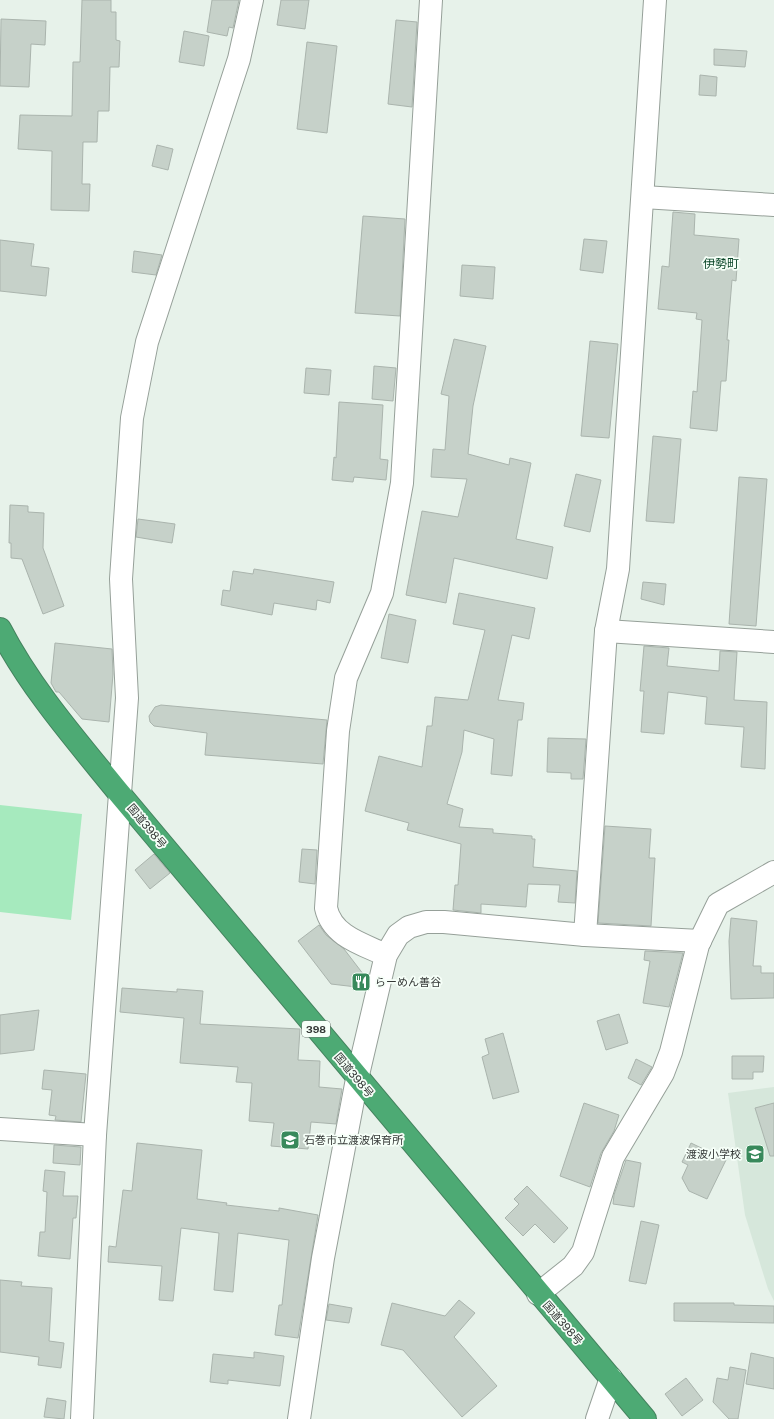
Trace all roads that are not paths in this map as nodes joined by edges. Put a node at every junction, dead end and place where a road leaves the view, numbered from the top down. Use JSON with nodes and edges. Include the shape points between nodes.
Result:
{"nodes":[{"id":1,"x":252,"y":0,"type":"edge"},
{"id":2,"x":431,"y":0,"type":"edge"},
{"id":3,"x":655,"y":0,"type":"edge"},
{"id":4,"x":643,"y":196,"type":"junction"},
{"id":5,"x":774,"y":205,"type":"edge"},
{"id":6,"x":0,"y":629,"type":"edge"},
{"id":7,"x":606,"y":631,"type":"junction"},
{"id":8,"x":774,"y":642,"type":"edge"},
{"id":9,"x":119,"y":793,"type":"junction"},
{"id":10,"x":774,"y":872,"type":"edge"},
{"id":11,"x":585,"y":934,"type":"junction"},
{"id":12,"x":700,"y":941,"type":"junction"},
{"id":13,"x":386,"y":955,"type":"junction"},
{"id":14,"x":358,"y":1079,"type":"junction"},
{"id":15,"x":0,"y":1129,"type":"edge"},
{"id":16,"x":95,"y":1135,"type":"junction"},
{"id":17,"x":538,"y":1294,"type":"junction"},
{"id":18,"x":610,"y":1378,"type":"junction"},
{"id":19,"x":82,"y":1419,"type":"edge"},
{"id":20,"x":299,"y":1419,"type":"edge"},
{"id":21,"x":597,"y":1419,"type":"edge"},
{"id":22,"x":645,"y":1419,"type":"edge"}],
"edges":[{"from":1,"to":9,"type":"street","via":[[239,58],[147,342],[132,418],[121,579],[127,698]]},
{"from":2,"to":13,"type":"street","via":[[402,483],[382,592],[346,678],[338,731],[326,908],[328,918],[340,933]]},
{"from":3,"to":4,"type":"street"},
{"from":4,"to":5,"type":"street"},
{"from":4,"to":7,"type":"street","via":[[618,569]]},
{"from":6,"to":9,"type":"highway","name":"国道398号","number":"398","via":[[58,717]]},
{"from":7,"to":8,"type":"street"},
{"from":7,"to":11,"type":"street"},
{"from":9,"to":14,"type":"highway","name":"国道398号","number":"398"},
{"from":9,"to":16,"type":"street"},
{"from":10,"to":12,"type":"street","via":[[718,904]]},
{"from":11,"to":12,"type":"street"},
{"from":11,"to":13,"type":"street","via":[[426,922],[409,927],[398,934]]},
{"from":12,"to":17,"type":"street","via":[[672,1052],[663,1073],[613,1157],[583,1252],[573,1266]]},
{"from":13,"to":14,"type":"street"},
{"from":14,"to":17,"type":"highway","name":"国道398号","number":"398"},
{"from":14,"to":20,"type":"street","via":[[323,1258]]},
{"from":15,"to":16,"type":"street"},
{"from":16,"to":19,"type":"street"},
{"from":17,"to":18,"type":"highway","name":"国道398号","number":"398"},
{"from":18,"to":21,"type":"street"},
{"from":18,"to":22,"type":"highway","name":"国道398号","number":"398"}]}
